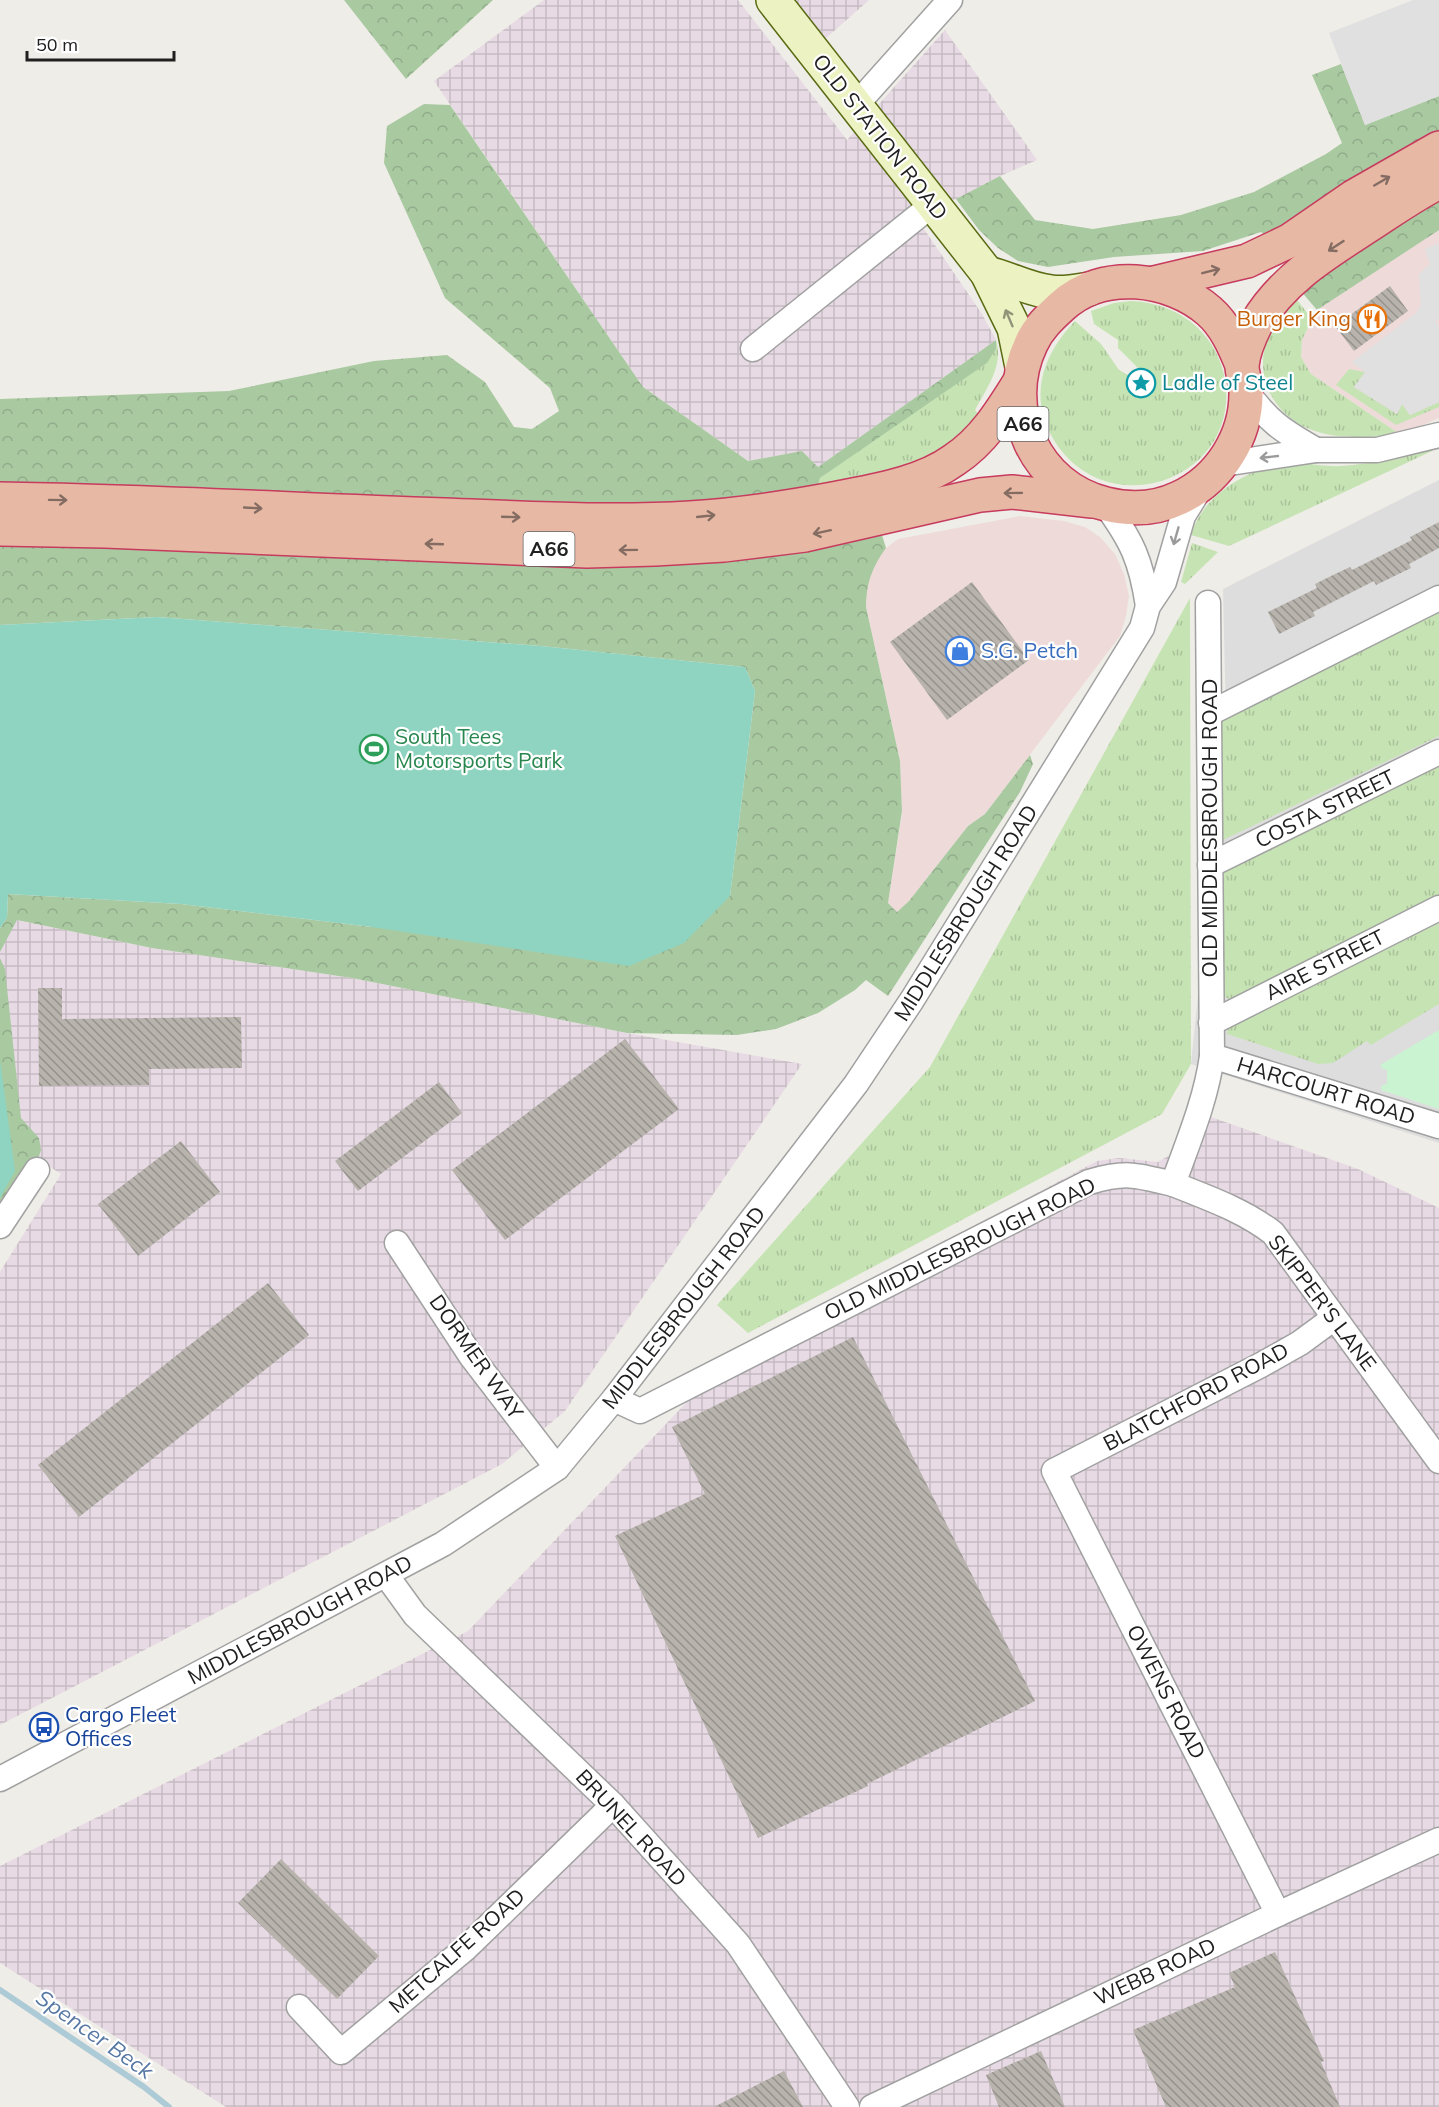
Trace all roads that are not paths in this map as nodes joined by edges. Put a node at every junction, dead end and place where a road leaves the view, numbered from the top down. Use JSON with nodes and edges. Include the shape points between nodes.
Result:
{"nodes":[{"id":1,"x":774,"y":0,"type":"edge"},
{"id":2,"x":950,"y":0,"type":"edge"},
{"id":3,"x":856,"y":105,"type":"junction"},
{"id":4,"x":1439,"y":148,"type":"edge"},
{"id":5,"x":1439,"y":182,"type":"edge"},
{"id":6,"x":933,"y":204,"type":"junction"},
{"id":7,"x":987,"y":273,"type":"junction"},
{"id":8,"x":1154,"y":283,"type":"junction"},
{"id":9,"x":1089,"y":289,"type":"junction"},
{"id":10,"x":753,"y":349,"type":"dead end"},
{"id":11,"x":1020,"y":375,"type":"junction"},
{"id":12,"x":1244,"y":377,"type":"junction"},
{"id":13,"x":1439,"y":435,"type":"edge"},
{"id":14,"x":1316,"y":450,"type":"junction"},
{"id":15,"x":1212,"y":474,"type":"junction"},
{"id":16,"x":0,"y":498,"type":"edge"},
{"id":17,"x":1099,"y":502,"type":"junction"},
{"id":18,"x":0,"y":529,"type":"edge"},
{"id":19,"x":1439,"y":598,"type":"edge"},
{"id":20,"x":1208,"y":603,"type":"dead end"},
{"id":21,"x":1148,"y":606,"type":"junction"},
{"id":22,"x":1210,"y":713,"type":"junction"},
{"id":23,"x":1439,"y":752,"type":"edge"},
{"id":24,"x":1210,"y":865,"type":"junction"},
{"id":25,"x":1439,"y":908,"type":"edge"},
{"id":26,"x":1211,"y":1023,"type":"junction"},
{"id":27,"x":1212,"y":1056,"type":"junction"},
{"id":28,"x":1439,"y":1126,"type":"edge"},
{"id":29,"x":38,"y":1170,"type":"dead end"},
{"id":30,"x":1173,"y":1184,"type":"junction"},
{"id":31,"x":0,"y":1226,"type":"edge"},
{"id":32,"x":398,"y":1243,"type":"dead end"},
{"id":33,"x":1334,"y":1318,"type":"junction"},
{"id":34,"x":614,"y":1399,"type":"junction"},
{"id":35,"x":1439,"y":1461,"type":"edge"},
{"id":36,"x":557,"y":1468,"type":"junction"},
{"id":37,"x":1054,"y":1471,"type":"joint"},
{"id":38,"x":386,"y":1575,"type":"junction"},
{"id":39,"x":0,"y":1779,"type":"edge"},
{"id":40,"x":613,"y":1805,"type":"junction"},
{"id":41,"x":1439,"y":1840,"type":"edge"},
{"id":42,"x":1278,"y":1914,"type":"junction"},
{"id":43,"x":299,"y":2007,"type":"dead end"},
{"id":44,"x":847,"y":2107,"type":"edge"},
{"id":45,"x":872,"y":2107,"type":"edge"}],
"edges":[{"from":1,"to":3,"type":"main road","name":"OLD STATION ROAD"},
{"from":2,"to":3,"type":"street"},
{"from":3,"to":6,"type":"main road","name":"OLD STATION ROAD"},
{"from":8,"to":4,"type":"highway","number":"A66","one_way":true,"via":[[1246,261],[1288,241],[1353,197]]},
{"from":5,"to":12,"type":"highway","number":"A66","one_way":true,"via":[[1315,260],[1289,282],[1271,302],[1249,338]]},
{"from":6,"to":7,"type":"main road","name":"OLD STATION ROAD"},
{"from":6,"to":10,"type":"street"},
{"from":7,"to":9,"type":"main road","via":[[1040,291]]},
{"from":11,"to":7,"type":"main road","name":"OLD STATION ROAD","one_way":true,"via":[[1014,328]]},
{"from":8,"to":9,"type":"highway","number":"A66","via":[[1121,281]]},
{"from":8,"to":12,"type":"highway","number":"A66","via":[[1184,293],[1210,311],[1230,336]]},
{"from":9,"to":11,"type":"highway","number":"A66","via":[[1046,320],[1031,342]]},
{"from":16,"to":11,"type":"highway","number":"A66","one_way":true,"via":[[602,520],[690,518],[779,509],[912,481],[954,461],[984,434]]},
{"from":11,"to":17,"type":"highway","number":"A66","via":[[1020,413],[1028,441],[1044,467],[1066,487]]},
{"from":12,"to":14,"type":"street","via":[[1266,417]]},
{"from":12,"to":15,"type":"highway","number":"A66","via":[[1244,415],[1237,439]]},
{"from":13,"to":14,"type":"street","via":[[1377,450]]},
{"from":14,"to":15,"type":"street","one_way":true},
{"from":15,"to":17,"type":"highway","number":"A66","via":[[1178,499],[1150,507],[1121,508]]},
{"from":15,"to":21,"type":"street","name":"MIDDLESBROUGH ROAD","one_way":true,"via":[[1183,516],[1164,582]]},
{"from":17,"to":18,"type":"highway","number":"A66","one_way":true,"via":[[1012,492],[980,495],[805,535],[643,549]]},
{"from":17,"to":21,"type":"street","name":"MIDDLESBROUGH ROAD","via":[[1127,535],[1137,555]]},
{"from":19,"to":22,"type":"street"},
{"from":20,"to":22,"type":"street","name":"OLD MIDDLESBROUGH ROAD"},
{"from":21,"to":34,"type":"street","name":"MIDDLESBROUGH ROAD","via":[[1142,628],[856,1084]]},
{"from":22,"to":24,"type":"street","name":"OLD MIDDLESBROUGH ROAD"},
{"from":23,"to":24,"type":"street","name":"COSTA STREET"},
{"from":24,"to":26,"type":"street","name":"OLD MIDDLESBROUGH ROAD"},
{"from":25,"to":26,"type":"street","name":"AIRE STREET"},
{"from":26,"to":27,"type":"street","name":"OLD MIDDLESBROUGH ROAD"},
{"from":27,"to":28,"type":"street","name":"HARCOURT ROAD"},
{"from":27,"to":30,"type":"street","name":"OLD MIDDLESBROUGH ROAD","via":[[1210,1077]]},
{"from":29,"to":31,"type":"street"},
{"from":30,"to":33,"type":"street","name":"SKIPPER'S LANE","via":[[1228,1206],[1273,1233]]},
{"from":30,"to":34,"type":"street","name":"OLD MIDDLESBROUGH ROAD","via":[[1136,1174],[1112,1175],[1089,1182],[640,1410]]},
{"from":32,"to":36,"type":"street","name":"DORMER WAY","via":[[471,1356]]},
{"from":33,"to":35,"type":"street","name":"SKIPPER'S LANE"},
{"from":33,"to":37,"type":"street","name":"BLATCHFORD ROAD","via":[[1261,1365]]},
{"from":34,"to":36,"type":"street","name":"MIDDLESBROUGH ROAD"},
{"from":36,"to":38,"type":"street","name":"MIDDLESBROUGH ROAD","via":[[443,1544]]},
{"from":37,"to":42,"type":"street","name":"OWENS ROAD"},
{"from":38,"to":39,"type":"street","name":"MIDDLESBROUGH ROAD"},
{"from":38,"to":40,"type":"street","name":"BRUNEL ROAD","via":[[415,1615]]},
{"from":40,"to":43,"type":"street","name":"METCALFE ROAD","via":[[466,1948],[341,2052]]},
{"from":40,"to":44,"type":"street","name":"BRUNEL ROAD","via":[[738,1944]]},
{"from":41,"to":42,"type":"street","name":"WEBB ROAD"},
{"from":42,"to":45,"type":"street","name":"WEBB ROAD"}]}
